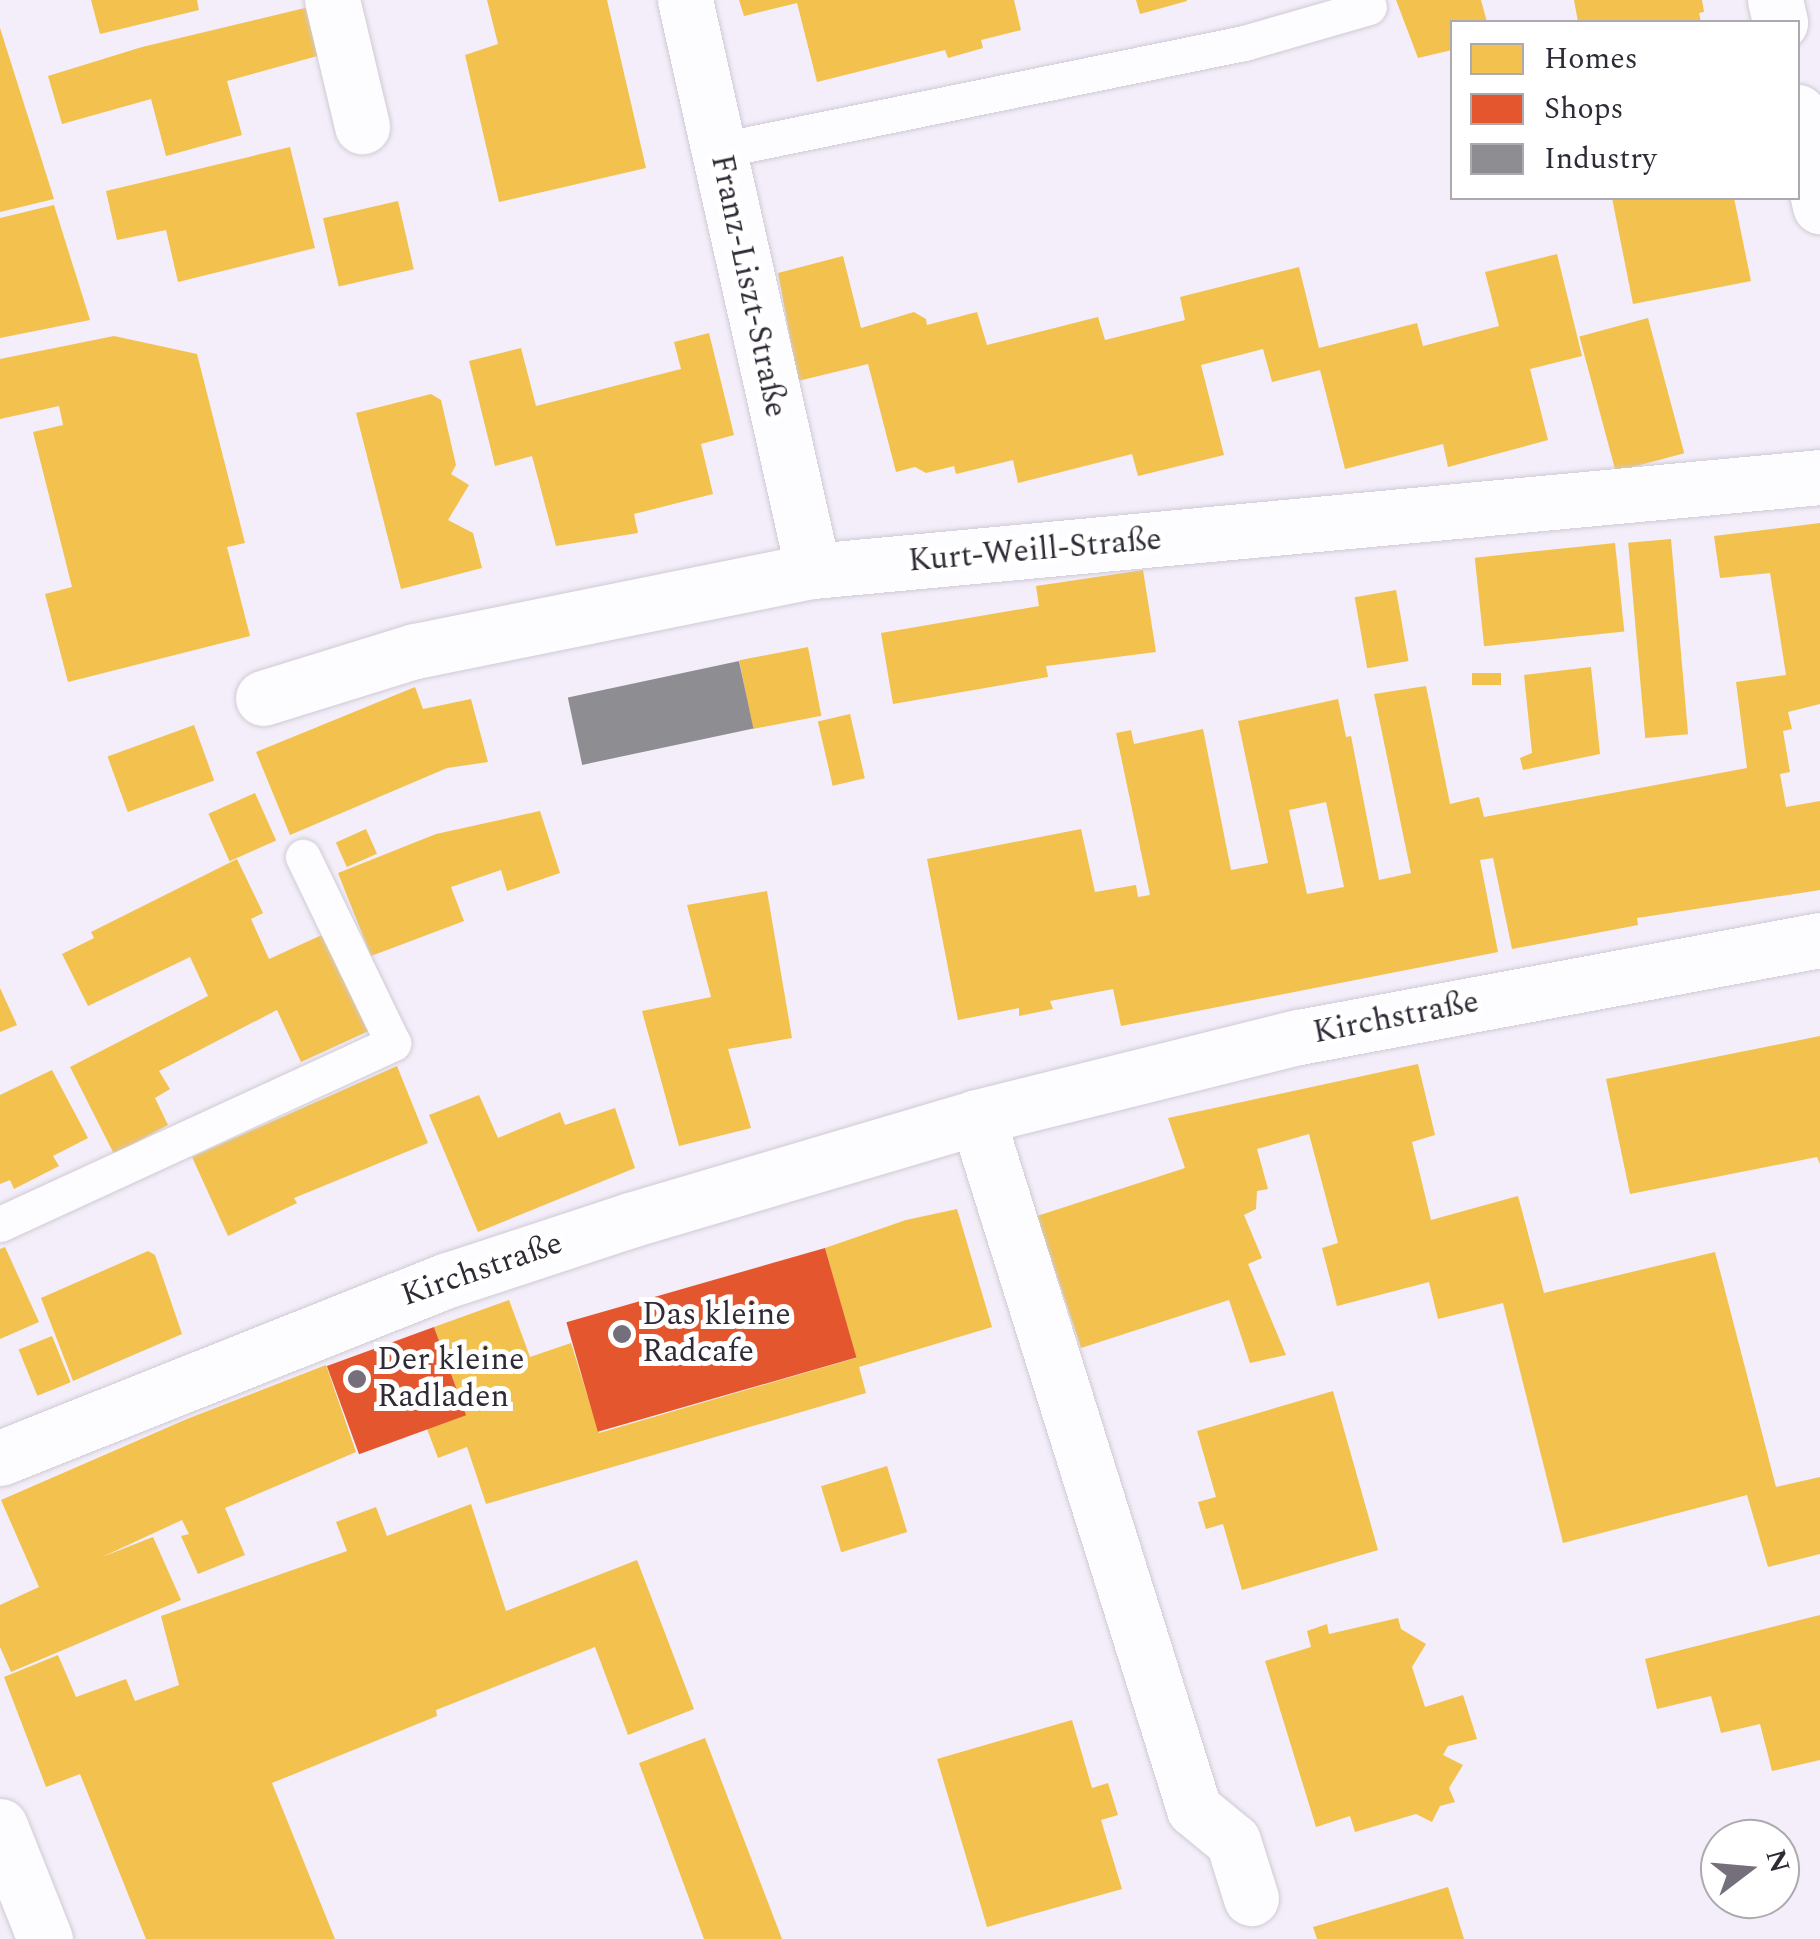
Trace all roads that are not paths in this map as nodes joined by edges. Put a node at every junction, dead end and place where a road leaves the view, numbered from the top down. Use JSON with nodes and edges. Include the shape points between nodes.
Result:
{"nodes":[{"id":1,"x":332,"y":0,"type":"edge"},
{"id":2,"x":685,"y":0,"type":"edge"},
{"id":3,"x":1369,"y":7,"type":"dead end"},
{"id":4,"x":1800,"y":121,"type":"edge"},
{"id":5,"x":362,"y":126,"type":"dead end"},
{"id":6,"x":720,"y":150,"type":"junction"},
{"id":7,"x":1820,"y":206,"type":"edge"},
{"id":8,"x":1820,"y":478,"type":"edge"},
{"id":9,"x":813,"y":571,"type":"junction"},
{"id":10,"x":264,"y":698,"type":"dead end"},
{"id":11,"x":304,"y":856,"type":"dead end"},
{"id":12,"x":1820,"y":940,"type":"edge"},
{"id":13,"x":977,"y":1117,"type":"junction"},
{"id":14,"x":0,"y":1224,"type":"edge"},
{"id":15,"x":0,"y":1458,"type":"edge"},
{"id":16,"x":0,"y":1826,"type":"edge"},
{"id":17,"x":1251,"y":1898,"type":"dead end"},
{"id":18,"x":45,"y":1939,"type":"edge"}],
"edges":[{"from":1,"to":5,"type":"street"},
{"from":2,"to":6,"type":"street","name":"Franz-Liszt-Straße"},
{"from":3,"to":6,"type":"lane","via":[[1244,43]]},
{"from":4,"to":7,"type":"street"},
{"from":6,"to":9,"type":"street","name":"Franz-Liszt-Straße"},
{"from":8,"to":9,"type":"street","name":"Kurt-Weill-Straße"},
{"from":9,"to":10,"type":"street","name":"Kurt-Weill-Straße","via":[[415,650]]},
{"from":11,"to":14,"type":"lane","via":[[394,1043]]},
{"from":12,"to":13,"type":"street","name":"Kirchstraße","via":[[1299,1037]]},
{"from":13,"to":15,"type":"street","name":"Kirchstraße","via":[[448,1280]]},
{"from":13,"to":17,"type":"street","via":[[1194,1809],[1233,1841]]},
{"from":16,"to":18,"type":"street"}]}
